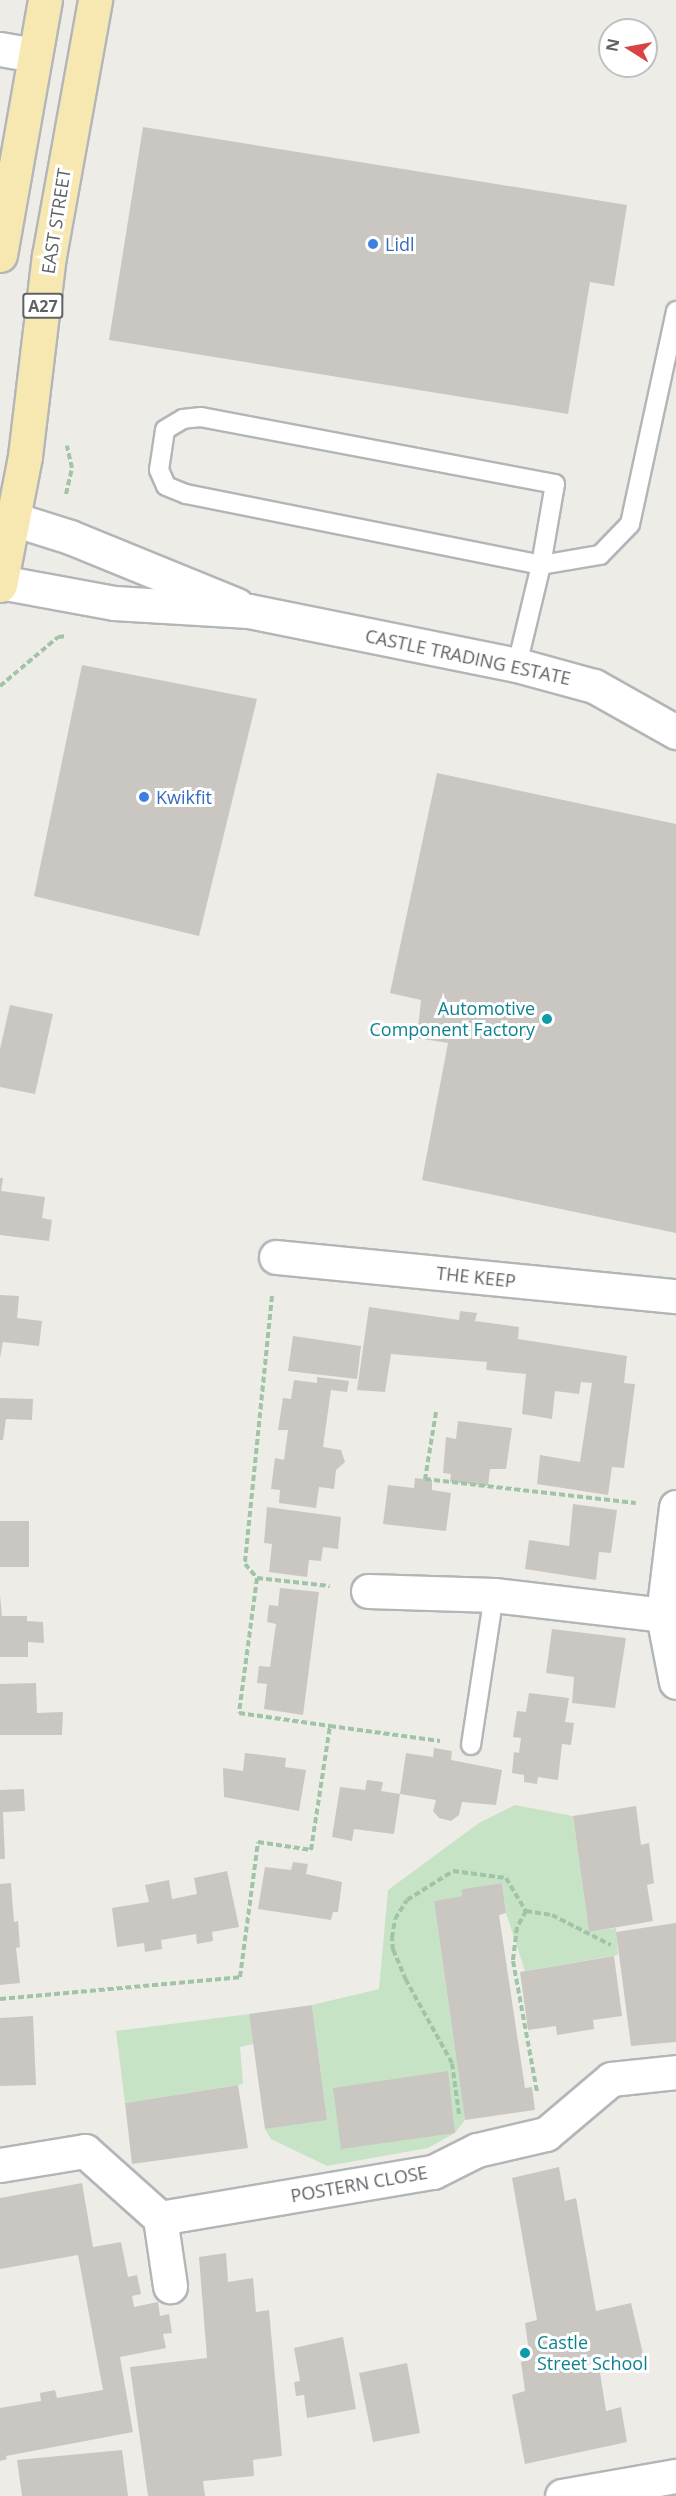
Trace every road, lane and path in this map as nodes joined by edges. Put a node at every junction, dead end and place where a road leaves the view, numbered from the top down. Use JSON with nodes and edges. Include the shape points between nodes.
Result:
{"nodes":[{"id":1,"x":45,"y":0,"type":"edge"},
{"id":2,"x":94,"y":0,"type":"edge"},
{"id":3,"x":0,"y":49,"type":"edge"},
{"id":4,"x":34,"y":56,"type":"junction"},
{"id":5,"x":0,"y":255,"type":"edge"},
{"id":6,"x":676,"y":311,"type":"edge"},
{"id":7,"x":6,"y":519,"type":"edge"},
{"id":8,"x":541,"y":565,"type":"junction"},
{"id":9,"x":0,"y":583,"type":"edge"},
{"id":10,"x":249,"y":611,"type":"junction"},
{"id":11,"x":518,"y":665,"type":"junction"},
{"id":12,"x":676,"y":732,"type":"edge"},
{"id":13,"x":276,"y":1257,"type":"joint"},
{"id":14,"x":676,"y":1296,"type":"edge"},
{"id":15,"x":436,"y":1412,"type":"dead end"},
{"id":16,"x":676,"y":1507,"type":"edge"},
{"id":17,"x":257,"y":1578,"type":"junction"},
{"id":18,"x":368,"y":1591,"type":"joint"},
{"id":19,"x":494,"y":1595,"type":"junction"},
{"id":20,"x":663,"y":1615,"type":"junction"},
{"id":21,"x":676,"y":1682,"type":"edge"},
{"id":22,"x":330,"y":1726,"type":"junction"},
{"id":23,"x":471,"y":1745,"type":"joint"},
{"id":24,"x":526,"y":1911,"type":"junction"},
{"id":25,"x":611,"y":1945,"type":"dead end"},
{"id":26,"x":0,"y":1999,"type":"edge"},
{"id":27,"x":676,"y":2072,"type":"edge"},
{"id":28,"x":546,"y":2134,"type":"junction"},
{"id":29,"x":477,"y":2150,"type":"junction"},
{"id":30,"x":0,"y":2165,"type":"edge"},
{"id":31,"x":160,"y":2218,"type":"junction"},
{"id":32,"x":170,"y":2286,"type":"dead end"},
{"id":33,"x":662,"y":2483,"type":"edge"},
{"id":34,"x":562,"y":2496,"type":"edge"}],
"edges":[{"from":1,"to":4,"type":"main road"},
{"from":2,"to":7,"type":"main road","name":"EAST STREET","number":"A27","via":[[49,255],[25,456]]},
{"from":3,"to":4,"type":"street"},
{"from":4,"to":5,"type":"main road"},
{"from":6,"to":8,"type":"lane","via":[[630,524],[600,555]]},
{"from":7,"to":9,"type":"main road","name":"EAST STREET","number":"A27"},
{"from":7,"to":10,"type":"street","name":"CASTLE TRADING ESTATE","via":[[170,575]]},
{"from":8,"to":8,"type":"lane","via":[[186,494],[166,486],[159,470],[165,430],[183,419],[201,417],[555,484]]},
{"from":8,"to":11,"type":"lane"},
{"from":9,"to":10,"type":"street","name":"CASTLE TRADING ESTATE","via":[[114,603]]},
{"from":10,"to":11,"type":"street","name":"CASTLE TRADING ESTATE"},
{"from":11,"to":12,"type":"street","name":"CASTLE TRADING ESTATE","via":[[594,686]]},
{"from":13,"to":14,"type":"street","name":"THE KEEP"},
{"from":13,"to":17,"type":"path","via":[[245,1564]]},
{"from":15,"to":16,"type":"path","via":[[425,1479]]},
{"from":16,"to":20,"type":"street"},
{"from":17,"to":18,"type":"path"},
{"from":17,"to":22,"type":"path","via":[[239,1713]]},
{"from":18,"to":19,"type":"street"},
{"from":19,"to":20,"type":"street"},
{"from":19,"to":23,"type":"lane"},
{"from":20,"to":21,"type":"street"},
{"from":22,"to":23,"type":"path"},
{"from":22,"to":26,"type":"path","via":[[311,1850],[258,1842],[240,1977]]},
{"from":24,"to":25,"type":"path","via":[[552,1915]]},
{"from":24,"to":28,"type":"path","via":[[517,1927],[513,1961]]},
{"from":24,"to":29,"type":"path","via":[[506,1878],[453,1871],[407,1900],[392,1928],[393,1950],[405,1980],[452,2063],[459,2118]]},
{"from":27,"to":28,"type":"street","name":"POSTERN CLOSE","via":[[611,2079]]},
{"from":28,"to":29,"type":"street","name":"POSTERN CLOSE"},
{"from":29,"to":31,"type":"street","name":"POSTERN CLOSE","via":[[433,2172]]},
{"from":30,"to":31,"type":"street","via":[[85,2151]]},
{"from":31,"to":32,"type":"street"},
{"from":33,"to":34,"type":"street"}]}
